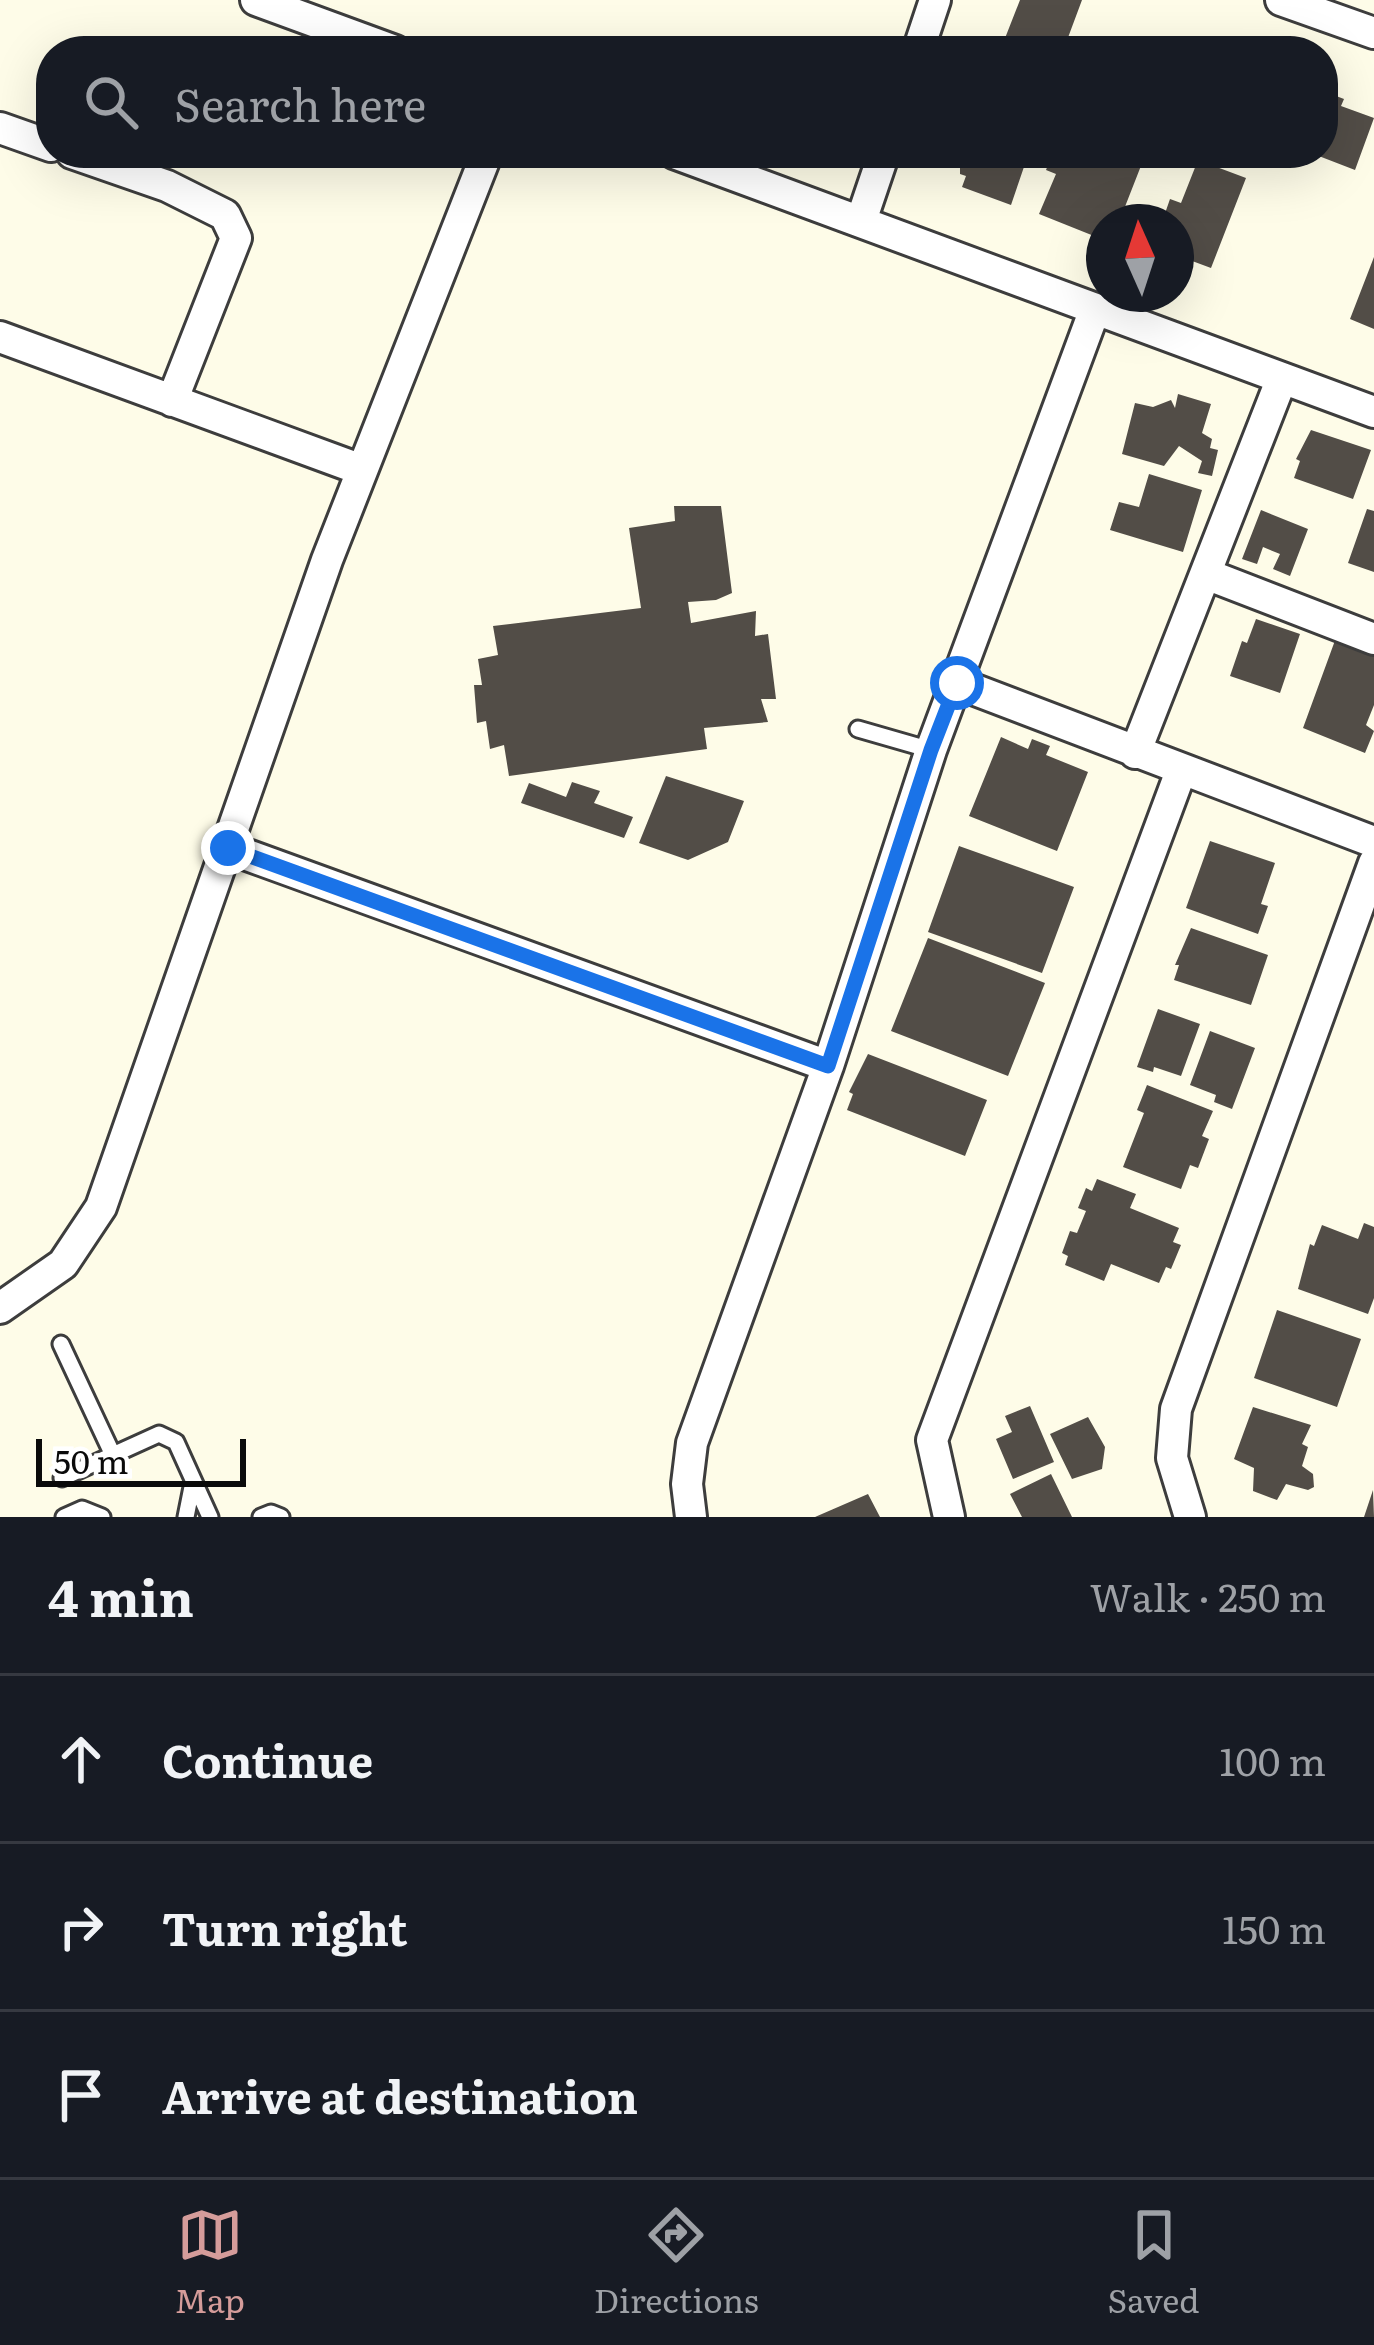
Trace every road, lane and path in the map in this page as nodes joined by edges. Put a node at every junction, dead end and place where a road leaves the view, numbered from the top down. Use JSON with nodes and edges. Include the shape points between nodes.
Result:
{"nodes":[{"id":1,"x":256,"y":0,"type":"edge"},
{"id":2,"x":935,"y":0,"type":"edge"},
{"id":3,"x":1281,"y":0,"type":"edge"},
{"id":4,"x":1341,"y":10,"type":"edge"},
{"id":5,"x":1374,"y":33,"type":"edge"},
{"id":6,"x":354,"y":36,"type":"edge"},
{"id":7,"x":923,"y":36,"type":"edge"},
{"id":8,"x":0,"y":128,"type":"edge"},
{"id":9,"x":36,"y":141,"type":"edge"},
{"id":10,"x":115,"y":168,"type":"edge"},
{"id":11,"x":481,"y":168,"type":"edge"},
{"id":12,"x":715,"y":168,"type":"edge"},
{"id":13,"x":879,"y":168,"type":"edge"},
{"id":14,"x":860,"y":221,"type":"junction"},
{"id":15,"x":1086,"y":306,"type":"edge"},
{"id":16,"x":1094,"y":312,"type":"edge"},
{"id":17,"x":1103,"y":312,"type":"edge"},
{"id":18,"x":0,"y":337,"type":"edge"},
{"id":19,"x":1282,"y":378,"type":"junction"},
{"id":20,"x":172,"y":400,"type":"junction"},
{"id":21,"x":1374,"y":412,"type":"edge"},
{"id":22,"x":362,"y":470,"type":"junction"},
{"id":23,"x":1206,"y":574,"type":"junction"},
{"id":24,"x":1374,"y":639,"type":"edge"},
{"id":25,"x":957,"y":683,"type":"junction"},
{"id":26,"x":858,"y":729,"type":"dead end"},
{"id":27,"x":931,"y":750,"type":"junction"},
{"id":28,"x":1136,"y":753,"type":"junction"},
{"id":29,"x":1181,"y":771,"type":"junction"},
{"id":30,"x":1374,"y":842,"type":"edge"},
{"id":31,"x":228,"y":848,"type":"junction"},
{"id":32,"x":1374,"y":863,"type":"edge"},
{"id":33,"x":828,"y":1066,"type":"junction"},
{"id":34,"x":0,"y":1308,"type":"edge"},
{"id":35,"x":61,"y":1344,"type":"dead end"},
{"id":36,"x":112,"y":1454,"type":"junction"},
{"id":37,"x":62,"y":1478,"type":"dead end"},
{"id":38,"x":194,"y":1479,"type":"junction"},
{"id":39,"x":64,"y":1517,"type":"edge"},
{"id":40,"x":102,"y":1517,"type":"edge"},
{"id":41,"x":186,"y":1517,"type":"edge"},
{"id":42,"x":210,"y":1517,"type":"edge"},
{"id":43,"x":261,"y":1517,"type":"edge"},
{"id":44,"x":281,"y":1517,"type":"edge"},
{"id":45,"x":691,"y":1517,"type":"edge"},
{"id":46,"x":949,"y":1517,"type":"edge"},
{"id":47,"x":1190,"y":1517,"type":"edge"}],
"edges":[{"from":1,"to":6,"type":"street"},
{"from":2,"to":7,"type":"street"},
{"from":3,"to":4,"type":"street"},
{"from":4,"to":5,"type":"street"},
{"from":8,"to":9,"type":"street"},
{"from":10,"to":20,"type":"street","via":[[225,215],[236,238]]},
{"from":11,"to":22,"type":"street"},
{"from":12,"to":14,"type":"street"},
{"from":13,"to":14,"type":"street"},
{"from":14,"to":15,"type":"street"},
{"from":16,"to":25,"type":"street"},
{"from":17,"to":19,"type":"street"},
{"from":18,"to":20,"type":"street"},
{"from":19,"to":21,"type":"street"},
{"from":19,"to":23,"type":"street"},
{"from":20,"to":22,"type":"street"},
{"from":22,"to":31,"type":"street"},
{"from":23,"to":24,"type":"street"},
{"from":23,"to":28,"type":"street"},
{"from":25,"to":27,"type":"street"},
{"from":25,"to":28,"type":"street"},
{"from":26,"to":27,"type":"lane"},
{"from":27,"to":33,"type":"street"},
{"from":28,"to":29,"type":"street"},
{"from":29,"to":30,"type":"street"},
{"from":29,"to":46,"type":"street","via":[[932,1440]]},
{"from":31,"to":33,"type":"street"},
{"from":31,"to":34,"type":"street","via":[[101,1207],[64,1264]]},
{"from":32,"to":47,"type":"street","via":[[1176,1409],[1172,1458]]},
{"from":33,"to":45,"type":"street","via":[[692,1443]]},
{"from":35,"to":36,"type":"lane"},
{"from":36,"to":37,"type":"lane"},
{"from":36,"to":38,"type":"lane","via":[[159,1434],[176,1442]]},
{"from":38,"to":41,"type":"lane"},
{"from":38,"to":42,"type":"lane"},
{"from":39,"to":40,"type":"lane","via":[[82,1509]]},
{"from":43,"to":44,"type":"lane"}]}
